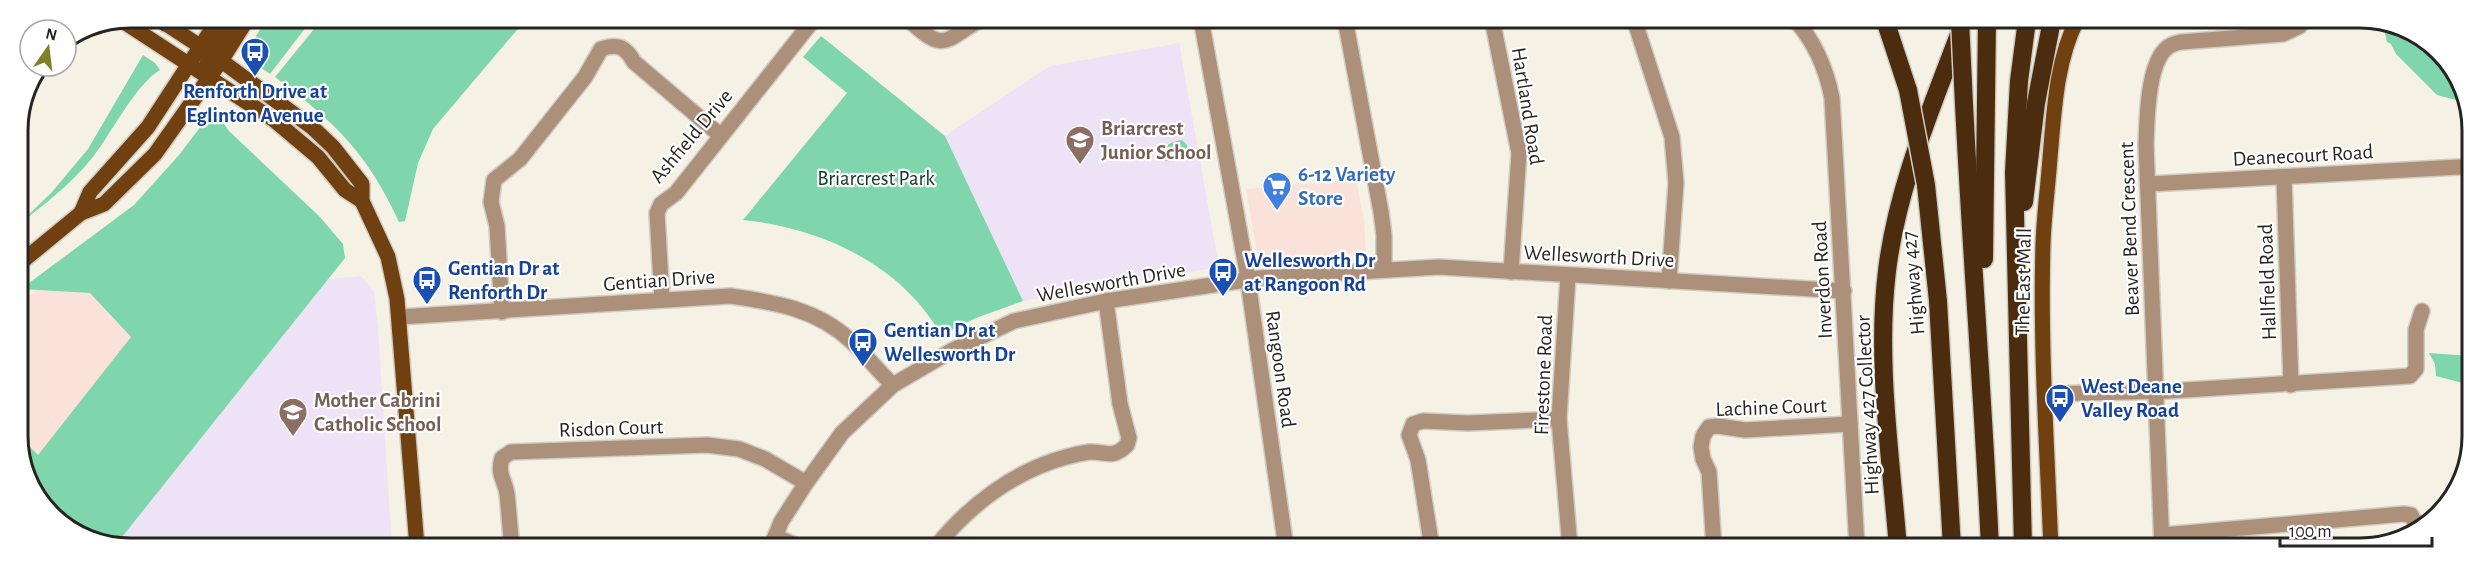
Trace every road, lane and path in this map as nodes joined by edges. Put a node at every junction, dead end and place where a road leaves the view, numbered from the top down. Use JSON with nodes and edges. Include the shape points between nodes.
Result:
{"nodes":[{"id":1,"x":132,"y":28,"type":"edge"},
{"id":2,"x":172,"y":28,"type":"edge"},
{"id":3,"x":217,"y":28,"type":"edge"},
{"id":4,"x":229,"y":28,"type":"edge"},
{"id":5,"x":238,"y":28,"type":"edge"},
{"id":6,"x":805,"y":28,"type":"edge"},
{"id":7,"x":918,"y":28,"type":"edge"},
{"id":8,"x":966,"y":28,"type":"edge"},
{"id":9,"x":1203,"y":28,"type":"edge"},
{"id":10,"x":1347,"y":28,"type":"edge"},
{"id":11,"x":1494,"y":28,"type":"edge"},
{"id":12,"x":1637,"y":28,"type":"edge"},
{"id":13,"x":1801,"y":28,"type":"edge"},
{"id":14,"x":1888,"y":28,"type":"edge"},
{"id":15,"x":1898,"y":28,"type":"edge"},
{"id":16,"x":1960,"y":28,"type":"edge"},
{"id":17,"x":1962,"y":28,"type":"edge"},
{"id":18,"x":1987,"y":28,"type":"edge"},
{"id":19,"x":2026,"y":28,"type":"edge"},
{"id":20,"x":2051,"y":28,"type":"edge"},
{"id":21,"x":2073,"y":28,"type":"edge"},
{"id":22,"x":2296,"y":28,"type":"edge"},
{"id":23,"x":212,"y":54,"type":"junction"},
{"id":24,"x":199,"y":72,"type":"junction"},
{"id":25,"x":1908,"y":90,"type":"junction"},
{"id":26,"x":720,"y":135,"type":"junction"},
{"id":27,"x":2459,"y":167,"type":"dead end"},
{"id":28,"x":2284,"y":177,"type":"junction"},
{"id":29,"x":2149,"y":184,"type":"junction"},
{"id":30,"x":362,"y":201,"type":"junction"},
{"id":31,"x":81,"y":213,"type":"junction"},
{"id":32,"x":29,"y":256,"type":"edge"},
{"id":33,"x":1384,"y":270,"type":"junction"},
{"id":34,"x":1511,"y":272,"type":"junction"},
{"id":35,"x":1568,"y":276,"type":"junction"},
{"id":36,"x":1248,"y":280,"type":"junction"},
{"id":37,"x":1669,"y":281,"type":"junction"},
{"id":38,"x":1844,"y":291,"type":"junction"},
{"id":39,"x":662,"y":300,"type":"junction"},
{"id":40,"x":1106,"y":301,"type":"junction"},
{"id":41,"x":2422,"y":311,"type":"dead end"},
{"id":42,"x":502,"y":312,"type":"junction"},
{"id":43,"x":399,"y":317,"type":"junction"},
{"id":44,"x":2016,"y":321,"type":"junction"},
{"id":45,"x":1982,"y":372,"type":"junction"},
{"id":46,"x":893,"y":385,"type":"junction"},
{"id":47,"x":2291,"y":385,"type":"junction"},
{"id":48,"x":2156,"y":391,"type":"junction"},
{"id":49,"x":2045,"y":394,"type":"junction"},
{"id":50,"x":1559,"y":419,"type":"junction"},
{"id":51,"x":1850,"y":424,"type":"junction"},
{"id":52,"x":806,"y":483,"type":"junction"},
{"id":53,"x":2415,"y":522,"type":"edge"},
{"id":54,"x":416,"y":538,"type":"edge"},
{"id":55,"x":511,"y":538,"type":"edge"},
{"id":56,"x":775,"y":538,"type":"edge"},
{"id":57,"x":944,"y":538,"type":"edge"},
{"id":58,"x":1285,"y":538,"type":"edge"},
{"id":59,"x":1430,"y":538,"type":"edge"},
{"id":60,"x":1569,"y":538,"type":"edge"},
{"id":61,"x":1713,"y":538,"type":"edge"},
{"id":62,"x":1856,"y":538,"type":"edge"},
{"id":63,"x":1897,"y":538,"type":"edge"},
{"id":64,"x":1951,"y":538,"type":"edge"},
{"id":65,"x":1990,"y":538,"type":"edge"},
{"id":66,"x":2023,"y":538,"type":"edge"},
{"id":67,"x":2051,"y":538,"type":"edge"},
{"id":68,"x":2162,"y":538,"type":"edge"},
{"id":69,"x":2197,"y":538,"type":"edge"}],
"edges":[{"from":1,"to":24,"type":"main road"},
{"from":2,"to":23,"type":"main road"},
{"from":3,"to":23,"type":"main road"},
{"from":4,"to":23,"type":"main road"},
{"from":5,"to":23,"type":"main road"},
{"from":6,"to":26,"type":"street","name":"Ashfield Drive"},
{"from":7,"to":8,"type":"street","via":[[935,41],[943,41]]},
{"from":9,"to":36,"type":"street","name":"Rangoon Road"},
{"from":10,"to":33,"type":"street","via":[[1381,212]]},
{"from":11,"to":34,"type":"street","name":"Hartland Road","via":[[1519,153]]},
{"from":12,"to":37,"type":"street","via":[[1672,137],[1676,183]]},
{"from":13,"to":38,"type":"street","name":"Inverdon Road","via":[[1822,59],[1832,98]]},
{"from":14,"to":25,"type":"highway","name":"Highway 427"},
{"from":15,"to":25,"type":"highway"},
{"from":16,"to":45,"type":"highway","bridge":true},
{"from":17,"to":63,"type":"highway","name":"Highway 427 Collector","via":[[1903,193],[1887,272],[1883,343]]},
{"from":18,"to":45,"type":"highway"},
{"from":19,"to":44,"type":"highway","via":[[2015,130]]},
{"from":20,"to":44,"type":"highway","via":[[2031,140]]},
{"from":21,"to":49,"type":"main road","name":"The East Mall","via":[[2061,69],[2043,242]]},
{"from":22,"to":29,"type":"street","name":"Beaver Bend Crescent","via":[[2283,34],[2192,40],[2166,48],[2156,66],[2149,97]]},
{"from":23,"to":24,"type":"main road"},
{"from":23,"to":24,"type":"main road"},
{"from":23,"to":30,"type":"main road","via":[[333,147],[362,184]]},
{"from":24,"to":30,"type":"main road","via":[[297,137],[345,190]]},
{"from":24,"to":31,"type":"main road","via":[[90,192]]},
{"from":24,"to":31,"type":"main road","via":[[155,154],[104,204]]},
{"from":25,"to":64,"type":"highway","name":"Highway 427","bridge":true,"via":[[1926,185],[1938,301]]},
{"from":26,"to":39,"type":"street","name":"Ashfield Drive","via":[[657,213]]},
{"from":26,"to":42,"type":"street","via":[[634,62],[626,49],[601,49],[585,77],[520,159],[494,180],[490,202],[497,226]]},
{"from":27,"to":28,"type":"street","name":"Deanecourt Road"},
{"from":28,"to":29,"type":"street","name":"Deanecourt Road"},
{"from":28,"to":47,"type":"street","name":"Hallfield Road"},
{"from":29,"to":48,"type":"street","name":"Beaver Bend Crescent"},
{"from":30,"to":43,"type":"main road","via":[[388,257]]},
{"from":31,"to":32,"type":"main road"},
{"from":33,"to":34,"type":"street","name":"Wellesworth Drive","via":[[1439,267]]},
{"from":33,"to":36,"type":"street","name":"Wellesworth Drive"},
{"from":34,"to":35,"type":"street","name":"Wellesworth Drive"},
{"from":35,"to":37,"type":"street","name":"Wellesworth Drive"},
{"from":35,"to":50,"type":"street","name":"Firestone Road"},
{"from":36,"to":40,"type":"street","name":"Wellesworth Drive"},
{"from":36,"to":58,"type":"street","name":"Rangoon Road"},
{"from":37,"to":38,"type":"street","name":"Wellesworth Drive"},
{"from":38,"to":51,"type":"street","name":"Inverdon Road"},
{"from":39,"to":42,"type":"street","name":"Gentian Drive"},
{"from":39,"to":46,"type":"street","name":"Gentian Drive","via":[[730,296],[783,304],[829,324]]},
{"from":40,"to":46,"type":"street","name":"Wellesworth Drive","via":[[1014,321]]},
{"from":40,"to":57,"type":"street","via":[[1127,445],[1114,454],[1089,452],[1026,472],[971,509]]},
{"from":41,"to":47,"type":"street","via":[[2416,330],[2416,369],[2410,376]]},
{"from":42,"to":43,"type":"street","name":"Gentian Drive"},
{"from":43,"to":54,"type":"main road"},
{"from":44,"to":66,"type":"highway"},
{"from":45,"to":65,"type":"highway"},
{"from":46,"to":52,"type":"street","name":"Wellesworth Drive","via":[[842,433]]},
{"from":47,"to":48,"type":"street"},
{"from":48,"to":49,"type":"street"},
{"from":48,"to":68,"type":"street","name":"Beaver Bend Crescent"},
{"from":49,"to":67,"type":"main road","name":"The East Mall"},
{"from":50,"to":59,"type":"street","via":[[1413,424],[1409,435],[1418,460]]},
{"from":50,"to":60,"type":"street","name":"Firestone Road"},
{"from":51,"to":61,"type":"street","name":"Lachine Court","via":[[1745,430],[1709,428],[1701,447],[1709,472]]},
{"from":51,"to":62,"type":"street","name":"Inverdon Road"},
{"from":52,"to":55,"type":"street","name":"Risdon Court","via":[[754,454],[707,445],[512,452],[502,458],[499,468],[507,492]]},
{"from":52,"to":56,"type":"street","name":"Wellesworth Drive"},
{"from":53,"to":69,"type":"street","via":[[2411,515],[2404,514]]}]}
